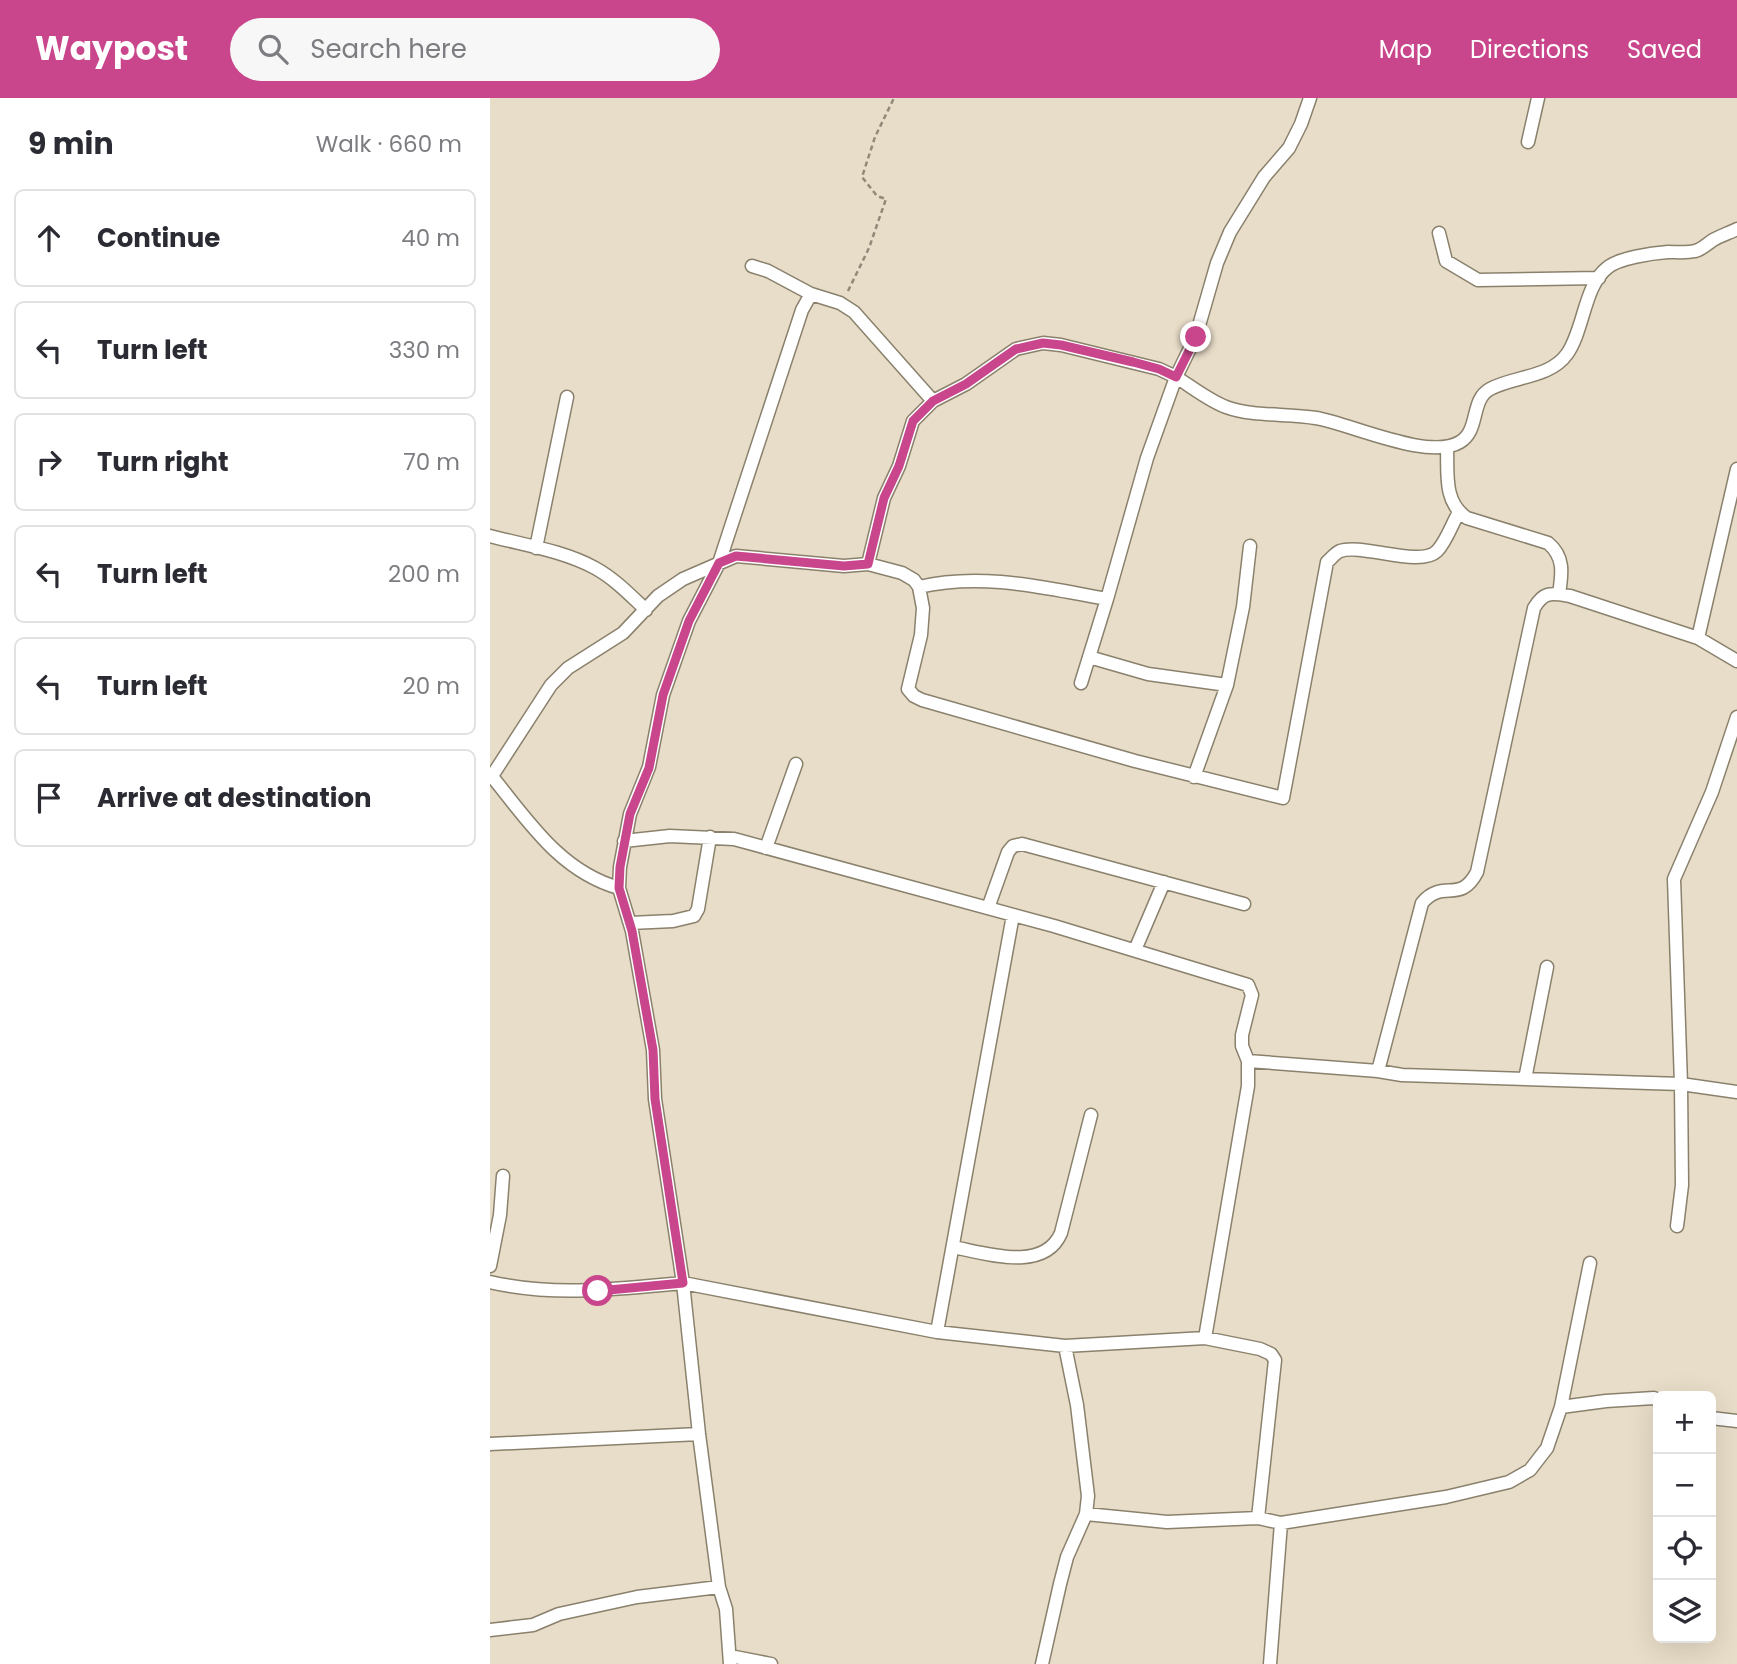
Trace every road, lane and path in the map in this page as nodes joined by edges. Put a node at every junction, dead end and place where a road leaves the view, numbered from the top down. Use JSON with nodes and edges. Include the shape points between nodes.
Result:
{"nodes":[{"id":1,"x":894,"y":98,"type":"edge"},
{"id":2,"x":1310,"y":98,"type":"edge"},
{"id":3,"x":1538,"y":98,"type":"edge"},
{"id":4,"x":1528,"y":142,"type":"dead end"},
{"id":5,"x":1737,"y":229,"type":"edge"},
{"id":6,"x":1439,"y":233,"type":"dead end"},
{"id":7,"x":752,"y":266,"type":"dead end"},
{"id":8,"x":1598,"y":278,"type":"junction"},
{"id":9,"x":811,"y":294,"type":"junction"},
{"id":10,"x":840,"y":303,"type":"junction"},
{"id":11,"x":1176,"y":377,"type":"junction"},
{"id":12,"x":567,"y":397,"type":"dead end"},
{"id":13,"x":933,"y":401,"type":"junction"},
{"id":14,"x":1447,"y":447,"type":"junction"},
{"id":15,"x":1737,"y":469,"type":"edge"},
{"id":16,"x":1459,"y":512,"type":"junction"},
{"id":17,"x":490,"y":536,"type":"edge"},
{"id":18,"x":1250,"y":546,"type":"dead end"},
{"id":19,"x":536,"y":548,"type":"junction"},
{"id":20,"x":719,"y":563,"type":"junction"},
{"id":21,"x":868,"y":564,"type":"junction"},
{"id":22,"x":919,"y":587,"type":"junction"},
{"id":23,"x":1559,"y":594,"type":"junction"},
{"id":24,"x":1107,"y":599,"type":"junction"},
{"id":25,"x":646,"y":610,"type":"junction"},
{"id":26,"x":1698,"y":638,"type":"junction"},
{"id":27,"x":1089,"y":657,"type":"junction"},
{"id":28,"x":1737,"y":661,"type":"edge"},
{"id":29,"x":1081,"y":683,"type":"dead end"},
{"id":30,"x":1227,"y":685,"type":"junction"},
{"id":31,"x":1737,"y":717,"type":"edge"},
{"id":32,"x":796,"y":764,"type":"dead end"},
{"id":33,"x":491,"y":775,"type":"edge"},
{"id":34,"x":1194,"y":777,"type":"junction"},
{"id":35,"x":710,"y":837,"type":"junction"},
{"id":36,"x":624,"y":841,"type":"junction"},
{"id":37,"x":766,"y":848,"type":"junction"},
{"id":38,"x":1164,"y":882,"type":"junction"},
{"id":39,"x":619,"y":888,"type":"junction"},
{"id":40,"x":1244,"y":904,"type":"dead end"},
{"id":41,"x":988,"y":908,"type":"junction"},
{"id":42,"x":1013,"y":915,"type":"junction"},
{"id":43,"x":630,"y":923,"type":"junction"},
{"id":44,"x":1135,"y":950,"type":"junction"},
{"id":45,"x":1547,"y":967,"type":"dead end"},
{"id":46,"x":1248,"y":1061,"type":"junction"},
{"id":47,"x":1378,"y":1071,"type":"junction"},
{"id":48,"x":1525,"y":1079,"type":"junction"},
{"id":49,"x":1681,"y":1084,"type":"junction"},
{"id":50,"x":1737,"y":1092,"type":"edge"},
{"id":51,"x":1091,"y":1115,"type":"dead end"},
{"id":52,"x":503,"y":1176,"type":"dead end"},
{"id":53,"x":1676,"y":1226,"type":"dead end"},
{"id":54,"x":953,"y":1247,"type":"junction"},
{"id":55,"x":1590,"y":1264,"type":"dead end"},
{"id":56,"x":490,"y":1266,"type":"edge"},
{"id":57,"x":490,"y":1282,"type":"edge"},
{"id":58,"x":683,"y":1283,"type":"junction"},
{"id":59,"x":937,"y":1332,"type":"junction"},
{"id":60,"x":1205,"y":1338,"type":"junction"},
{"id":61,"x":1065,"y":1346,"type":"junction"},
{"id":62,"x":1653,"y":1398,"type":"edge"},
{"id":63,"x":1561,"y":1407,"type":"junction"},
{"id":64,"x":1716,"y":1419,"type":"edge"},
{"id":65,"x":1737,"y":1421,"type":"edge"},
{"id":66,"x":699,"y":1434,"type":"junction"},
{"id":67,"x":490,"y":1444,"type":"edge"},
{"id":68,"x":1086,"y":1514,"type":"junction"},
{"id":69,"x":1258,"y":1518,"type":"junction"},
{"id":70,"x":1281,"y":1522,"type":"junction"},
{"id":71,"x":719,"y":1587,"type":"junction"},
{"id":72,"x":490,"y":1630,"type":"edge"},
{"id":73,"x":730,"y":1660,"type":"edge"},
{"id":74,"x":771,"y":1664,"type":"edge"},
{"id":75,"x":1042,"y":1664,"type":"edge"},
{"id":76,"x":1270,"y":1664,"type":"edge"}],
"edges":[{"from":1,"to":10,"type":"path","via":[[862,177],[886,200],[869,248]]},
{"from":2,"to":11,"type":"street","via":[[1289,148],[1264,177],[1230,232],[1196,337]]},
{"from":3,"to":4,"type":"street"},
{"from":5,"to":8,"type":"street","via":[[1696,251],[1630,258],[1607,267]]},
{"from":6,"to":8,"type":"street","via":[[1446,261],[1478,280]]},
{"from":7,"to":9,"type":"street"},
{"from":8,"to":14,"type":"street","via":[[1566,356],[1549,368],[1488,390],[1478,404],[1475,425],[1462,442]]},
{"from":9,"to":10,"type":"street"},
{"from":9,"to":20,"type":"street"},
{"from":10,"to":13,"type":"street","via":[[854,312]]},
{"from":11,"to":13,"type":"street","via":[[1133,362],[1043,343],[1016,349]]},
{"from":11,"to":14,"type":"street","via":[[1228,408],[1316,418],[1397,442]]},
{"from":11,"to":24,"type":"street","via":[[1147,458]]},
{"from":12,"to":19,"type":"street"},
{"from":13,"to":21,"type":"street","via":[[913,421],[884,498]]},
{"from":14,"to":16,"type":"street","via":[[1451,502]]},
{"from":15,"to":26,"type":"street"},
{"from":16,"to":23,"type":"street","via":[[1548,543],[1562,568]]},
{"from":16,"to":34,"type":"street","via":[[1437,551],[1429,555],[1338,551],[1327,562],[1283,798]]},
{"from":17,"to":19,"type":"street"},
{"from":18,"to":30,"type":"street"},
{"from":19,"to":25,"type":"street","via":[[595,568]]},
{"from":20,"to":21,"type":"street","via":[[736,556]]},
{"from":20,"to":25,"type":"street","via":[[683,579]]},
{"from":20,"to":36,"type":"street","via":[[689,621],[667,685],[649,768]]},
{"from":21,"to":22,"type":"street","via":[[902,573]]},
{"from":22,"to":24,"type":"street","via":[[981,580]]},
{"from":22,"to":34,"type":"street","via":[[921,635],[908,689],[914,696]]},
{"from":23,"to":26,"type":"street"},
{"from":23,"to":47,"type":"street","via":[[1541,597],[1534,608],[1477,872],[1462,888],[1431,892],[1422,903]]},
{"from":24,"to":27,"type":"street"},
{"from":25,"to":33,"type":"street","via":[[623,633],[568,668],[551,685]]},
{"from":26,"to":28,"type":"street"},
{"from":27,"to":29,"type":"street"},
{"from":27,"to":30,"type":"street","via":[[1148,674]]},
{"from":30,"to":34,"type":"street"},
{"from":31,"to":49,"type":"street","via":[[1712,792],[1674,879]]},
{"from":32,"to":37,"type":"street"},
{"from":33,"to":39,"type":"street","via":[[556,853],[581,871]]},
{"from":35,"to":36,"type":"street"},
{"from":35,"to":37,"type":"street"},
{"from":35,"to":43,"type":"street","via":[[694,916]]},
{"from":36,"to":39,"type":"street"},
{"from":37,"to":41,"type":"street"},
{"from":38,"to":40,"type":"street"},
{"from":38,"to":41,"type":"street","via":[[1017,844],[1008,852]]},
{"from":38,"to":44,"type":"street"},
{"from":39,"to":43,"type":"street"},
{"from":41,"to":42,"type":"street"},
{"from":42,"to":44,"type":"street"},
{"from":42,"to":54,"type":"street"},
{"from":43,"to":58,"type":"street","via":[[653,1050],[655,1099]]},
{"from":44,"to":46,"type":"street","via":[[1248,985],[1252,995],[1242,1035]]},
{"from":45,"to":48,"type":"street"},
{"from":46,"to":47,"type":"street"},
{"from":46,"to":60,"type":"street","via":[[1248,1086]]},
{"from":47,"to":48,"type":"street"},
{"from":48,"to":49,"type":"street"},
{"from":49,"to":50,"type":"street"},
{"from":49,"to":53,"type":"street","via":[[1682,1185]]},
{"from":51,"to":54,"type":"street","via":[[1061,1233],[1050,1250],[1012,1256]]},
{"from":52,"to":56,"type":"street"},
{"from":54,"to":59,"type":"street"},
{"from":55,"to":63,"type":"street"},
{"from":57,"to":58,"type":"street","via":[[557,1292]]},
{"from":58,"to":59,"type":"street"},
{"from":58,"to":66,"type":"street"},
{"from":59,"to":61,"type":"street"},
{"from":60,"to":61,"type":"street"},
{"from":60,"to":69,"type":"street","via":[[1260,1349],[1275,1360]]},
{"from":61,"to":68,"type":"street","via":[[1077,1405]]},
{"from":62,"to":63,"type":"street"},
{"from":63,"to":70,"type":"street","via":[[1547,1448],[1530,1470],[1509,1482],[1446,1497]]},
{"from":64,"to":65,"type":"street"},
{"from":66,"to":67,"type":"street"},
{"from":66,"to":71,"type":"street"},
{"from":68,"to":69,"type":"street","via":[[1167,1521]]},
{"from":68,"to":75,"type":"street","via":[[1067,1558]]},
{"from":69,"to":70,"type":"street"},
{"from":70,"to":76,"type":"street"},
{"from":71,"to":72,"type":"street","via":[[637,1597],[559,1614],[533,1625]]},
{"from":71,"to":73,"type":"street","via":[[726,1609]]},
{"from":73,"to":74,"type":"street"}]}
